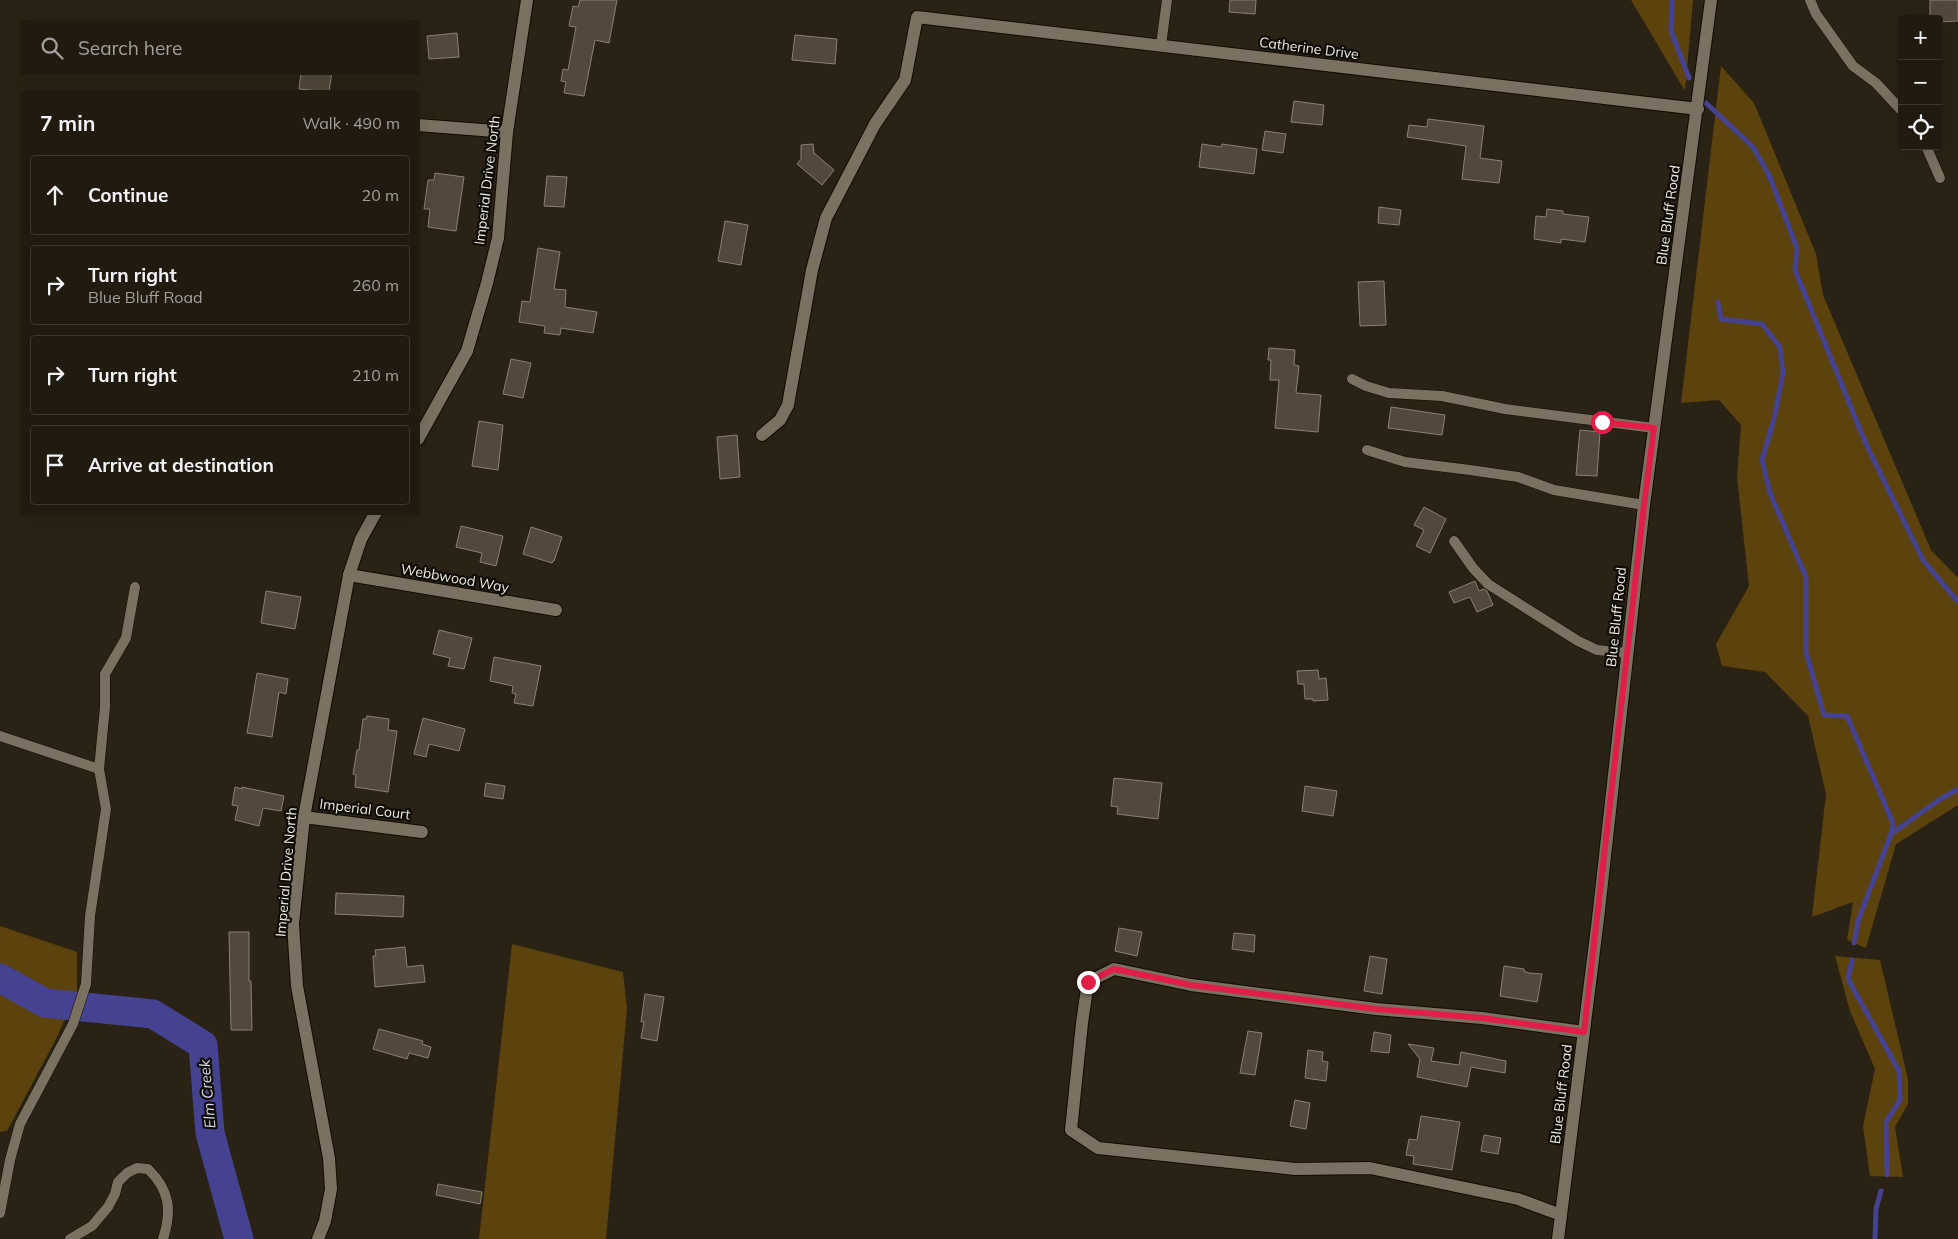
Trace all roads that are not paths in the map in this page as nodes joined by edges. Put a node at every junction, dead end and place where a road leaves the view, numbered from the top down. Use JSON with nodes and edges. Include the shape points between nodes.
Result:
{"nodes":[{"id":1,"x":527,"y":0,"type":"edge"},
{"id":2,"x":1167,"y":0,"type":"edge"},
{"id":3,"x":1711,"y":0,"type":"edge"},
{"id":4,"x":1810,"y":0,"type":"edge"},
{"id":5,"x":1161,"y":46,"type":"junction"},
{"id":6,"x":1898,"y":107,"type":"edge"},
{"id":7,"x":1698,"y":109,"type":"junction"},
{"id":8,"x":420,"y":126,"type":"edge"},
{"id":9,"x":507,"y":132,"type":"junction"},
{"id":10,"x":1928,"y":150,"type":"edge"},
{"id":11,"x":1940,"y":178,"type":"dead end"},
{"id":12,"x":1352,"y":379,"type":"dead end"},
{"id":13,"x":1654,"y":428,"type":"junction"},
{"id":14,"x":420,"y":434,"type":"edge"},
{"id":15,"x":762,"y":435,"type":"dead end"},
{"id":16,"x":1367,"y":450,"type":"dead end"},
{"id":17,"x":1644,"y":505,"type":"junction"},
{"id":18,"x":374,"y":515,"type":"edge"},
{"id":19,"x":1454,"y":540,"type":"dead end"},
{"id":20,"x":349,"y":575,"type":"junction"},
{"id":21,"x":135,"y":587,"type":"dead end"},
{"id":22,"x":556,"y":610,"type":"dead end"},
{"id":23,"x":1627,"y":653,"type":"junction"},
{"id":24,"x":0,"y":736,"type":"edge"},
{"id":25,"x":99,"y":769,"type":"junction"},
{"id":26,"x":304,"y":817,"type":"junction"},
{"id":27,"x":422,"y":832,"type":"dead end"},
{"id":28,"x":1584,"y":1032,"type":"junction"},
{"id":29,"x":0,"y":1213,"type":"edge"},
{"id":30,"x":1561,"y":1215,"type":"junction"},
{"id":31,"x":70,"y":1239,"type":"edge"},
{"id":32,"x":162,"y":1239,"type":"edge"},
{"id":33,"x":318,"y":1239,"type":"edge"},
{"id":34,"x":1558,"y":1239,"type":"edge"}],
"edges":[{"from":1,"to":9,"type":"street","name":"Imperial Drive North"},
{"from":2,"to":5,"type":"lane"},
{"from":3,"to":7,"type":"street","name":"Blue Bluff Road"},
{"from":4,"to":6,"type":"lane","via":[[1816,14],[1853,66],[1876,83]]},
{"from":5,"to":7,"type":"street","name":"Catherine Drive"},
{"from":5,"to":15,"type":"street","name":"Catherine Drive","via":[[917,17],[905,80],[876,124],[826,218],[812,270],[788,405],[780,420]]},
{"from":7,"to":13,"type":"street","name":"Blue Bluff Road"},
{"from":8,"to":9,"type":"street"},
{"from":9,"to":14,"type":"street","name":"Imperial Drive North","via":[[498,238],[487,283],[467,351]]},
{"from":10,"to":11,"type":"lane"},
{"from":12,"to":13,"type":"lane","via":[[1389,393],[1442,396],[1505,409]]},
{"from":13,"to":17,"type":"street","name":"Blue Bluff Road"},
{"from":16,"to":17,"type":"lane","via":[[1405,462],[1518,477],[1554,490]]},
{"from":17,"to":23,"type":"street","name":"Blue Bluff Road"},
{"from":18,"to":20,"type":"street","name":"Imperial Drive North"},
{"from":19,"to":23,"type":"lane","via":[[1488,584],[1578,641],[1597,650]]},
{"from":20,"to":22,"type":"street","name":"Webbwood Way"},
{"from":20,"to":26,"type":"street","name":"Imperial Drive North"},
{"from":21,"to":25,"type":"lane","via":[[126,638],[105,674]]},
{"from":23,"to":28,"type":"street","name":"Blue Bluff Road"},
{"from":24,"to":25,"type":"lane"},
{"from":25,"to":29,"type":"lane","via":[[106,809],[90,916],[86,984],[73,1024],[20,1124]]},
{"from":26,"to":27,"type":"street","name":"Imperial Court"},
{"from":26,"to":33,"type":"street","name":"Imperial Drive North","via":[[293,924],[297,986],[329,1158],[331,1189]]},
{"from":28,"to":30,"type":"street","name":"Blue Bluff Road"},
{"from":28,"to":30,"type":"street","via":[[1191,985],[1114,969],[1088,982],[1082,1023],[1071,1130],[1098,1148],[1295,1169],[1370,1168],[1518,1198]]},
{"from":30,"to":34,"type":"street","name":"Blue Bluff Road"},
{"from":31,"to":32,"type":"lane","via":[[92,1226],[108,1207],[118,1182],[137,1168],[148,1169],[164,1187],[169,1211]]}]}
